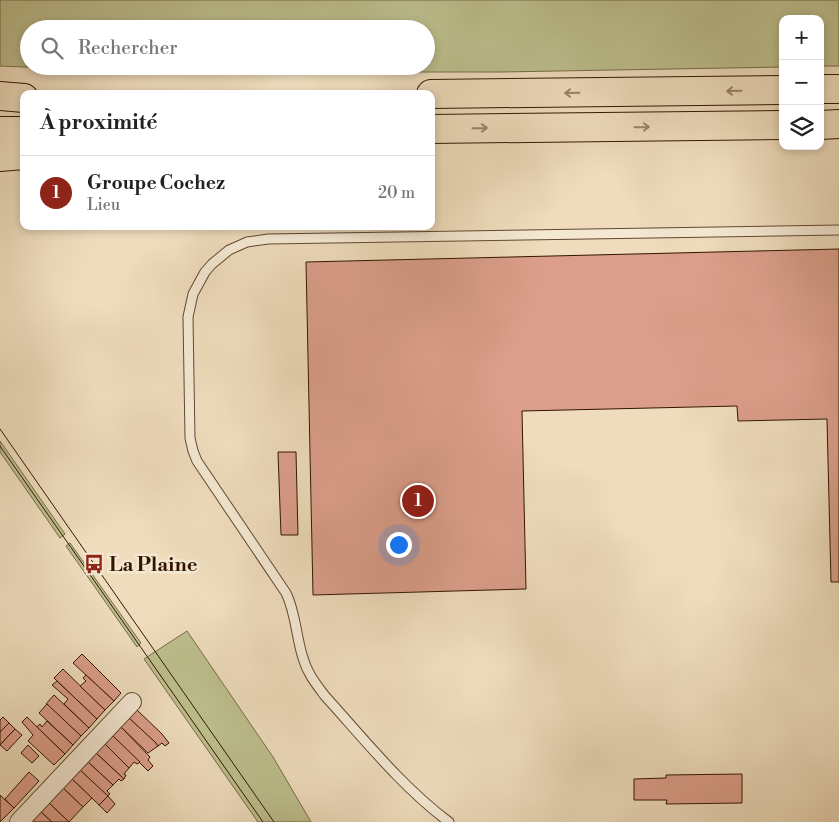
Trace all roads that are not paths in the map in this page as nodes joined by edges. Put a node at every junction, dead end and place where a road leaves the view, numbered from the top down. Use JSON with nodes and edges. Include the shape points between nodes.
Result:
{"nodes":[{"id":1,"x":824,"y":89,"type":"edge"},
{"id":2,"x":839,"y":89,"type":"edge"},
{"id":3,"x":779,"y":90,"type":"edge"},
{"id":4,"x":435,"y":94,"type":"edge"},
{"id":5,"x":0,"y":96,"type":"edge"},
{"id":6,"x":20,"y":98,"type":"edge"},
{"id":7,"x":839,"y":124,"type":"edge"},
{"id":8,"x":779,"y":125,"type":"edge"},
{"id":9,"x":824,"y":125,"type":"edge"},
{"id":10,"x":435,"y":129,"type":"edge"},
{"id":11,"x":0,"y":131,"type":"edge"},
{"id":12,"x":20,"y":131,"type":"edge"},
{"id":13,"x":20,"y":155,"type":"edge"},
{"id":14,"x":0,"y":157,"type":"edge"},
{"id":15,"x":839,"y":230,"type":"edge"},
{"id":16,"x":132,"y":702,"type":"dead end"},
{"id":17,"x":19,"y":822,"type":"edge"},
{"id":18,"x":449,"y":822,"type":"edge"}],
"edges":[{"from":1,"to":2,"type":"highway"},
{"from":3,"to":4,"type":"highway","one_way":true},
{"from":5,"to":6,"type":"highway"},
{"from":7,"to":9,"type":"highway"},
{"from":10,"to":8,"type":"highway","one_way":true},
{"from":11,"to":12,"type":"highway"},
{"from":13,"to":14,"type":"highway"},
{"from":15,"to":18,"type":"lane","via":[[268,239],[247,242],[228,250],[205,272],[193,294],[188,317],[190,438],[197,461],[286,593],[294,612],[302,657],[316,684],[407,785]]},
{"from":16,"to":17,"type":"street"}]}
